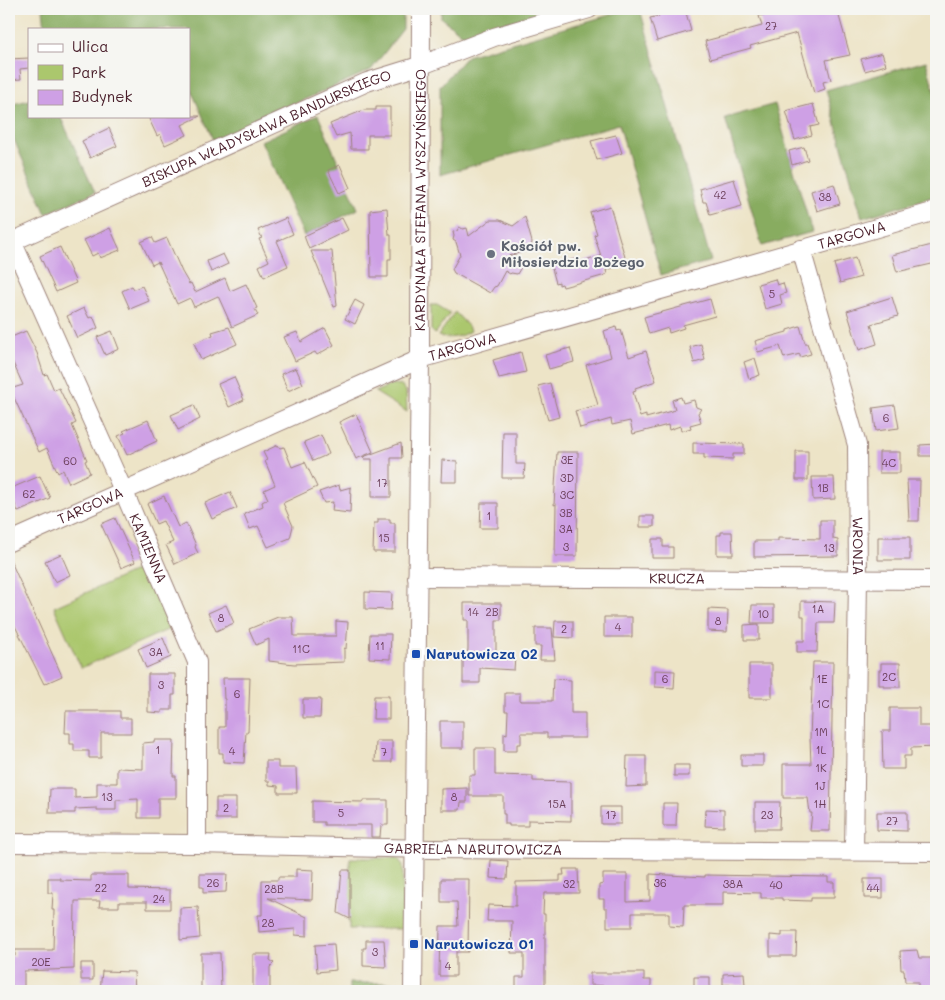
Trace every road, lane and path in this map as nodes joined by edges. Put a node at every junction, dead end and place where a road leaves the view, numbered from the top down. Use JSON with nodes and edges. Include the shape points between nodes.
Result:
{"nodes":[{"id":1,"x":421,"y":9,"type":"edge"},
{"id":2,"x":589,"y":9,"type":"edge"},
{"id":3,"x":422,"y":65,"type":"junction"},
{"id":4,"x":936,"y":210,"type":"edge"},
{"id":5,"x":10,"y":242,"type":"edge"},
{"id":6,"x":801,"y":249,"type":"junction"},
{"id":7,"x":420,"y":359,"type":"junction"},
{"id":8,"x":124,"y":492,"type":"junction"},
{"id":9,"x":9,"y":542,"type":"edge"},
{"id":10,"x":417,"y":577,"type":"junction"},
{"id":11,"x":858,"y":580,"type":"junction"},
{"id":12,"x":936,"y":580,"type":"edge"},
{"id":13,"x":9,"y":843,"type":"edge"},
{"id":14,"x":197,"y":844,"type":"junction"},
{"id":15,"x":415,"y":849,"type":"junction"},
{"id":16,"x":854,"y":851,"type":"junction"},
{"id":17,"x":936,"y":852,"type":"edge"},
{"id":18,"x":413,"y":991,"type":"edge"}],
"edges":[{"from":1,"to":3,"type":"street","name":"KARDYNAŁA STEFANA WYSZYŃSKIEGO"},
{"from":2,"to":3,"type":"street","name":"BISKUPA WŁADYSŁAWA BANDURSKIEGO","via":[[494,37]]},
{"from":3,"to":5,"type":"street","name":"BISKUPA WŁADYSŁAWA BANDURSKIEGO","via":[[367,82]]},
{"from":3,"to":7,"type":"street","name":"KARDYNAŁA STEFANA WYSZYŃSKIEGO"},
{"from":4,"to":6,"type":"street","name":"TARGOWA"},
{"from":5,"to":8,"type":"street","name":"KAMIENNA"},
{"from":6,"to":7,"type":"street","name":"TARGOWA"},
{"from":6,"to":11,"type":"street","name":"WRONIA","via":[[857,445]]},
{"from":7,"to":8,"type":"street","name":"TARGOWA"},
{"from":7,"to":10,"type":"street","name":"KARDYNAŁA STEFANA WYSZYŃSKIEGO"},
{"from":8,"to":9,"type":"street","name":"TARGOWA"},
{"from":8,"to":14,"type":"street","name":"KAMIENNA","via":[[197,662]]},
{"from":10,"to":11,"type":"street","name":"KRUCZA"},
{"from":10,"to":15,"type":"street","name":"KARDYNAŁA STEFANA WYSZYŃSKIEGO"},
{"from":11,"to":12,"type":"street","name":"KRUCZA"},
{"from":11,"to":16,"type":"street","name":"WRONIA"},
{"from":13,"to":14,"type":"street","name":"GABRIELA NARUTOWICZA"},
{"from":14,"to":15,"type":"street","name":"GABRIELA NARUTOWICZA"},
{"from":15,"to":16,"type":"street","name":"GABRIELA NARUTOWICZA"},
{"from":15,"to":18,"type":"street","name":"KARDYNAŁA STEFANA WYSZYŃSKIEGO"},
{"from":16,"to":17,"type":"street","name":"GABRIELA NARUTOWICZA"}]}
